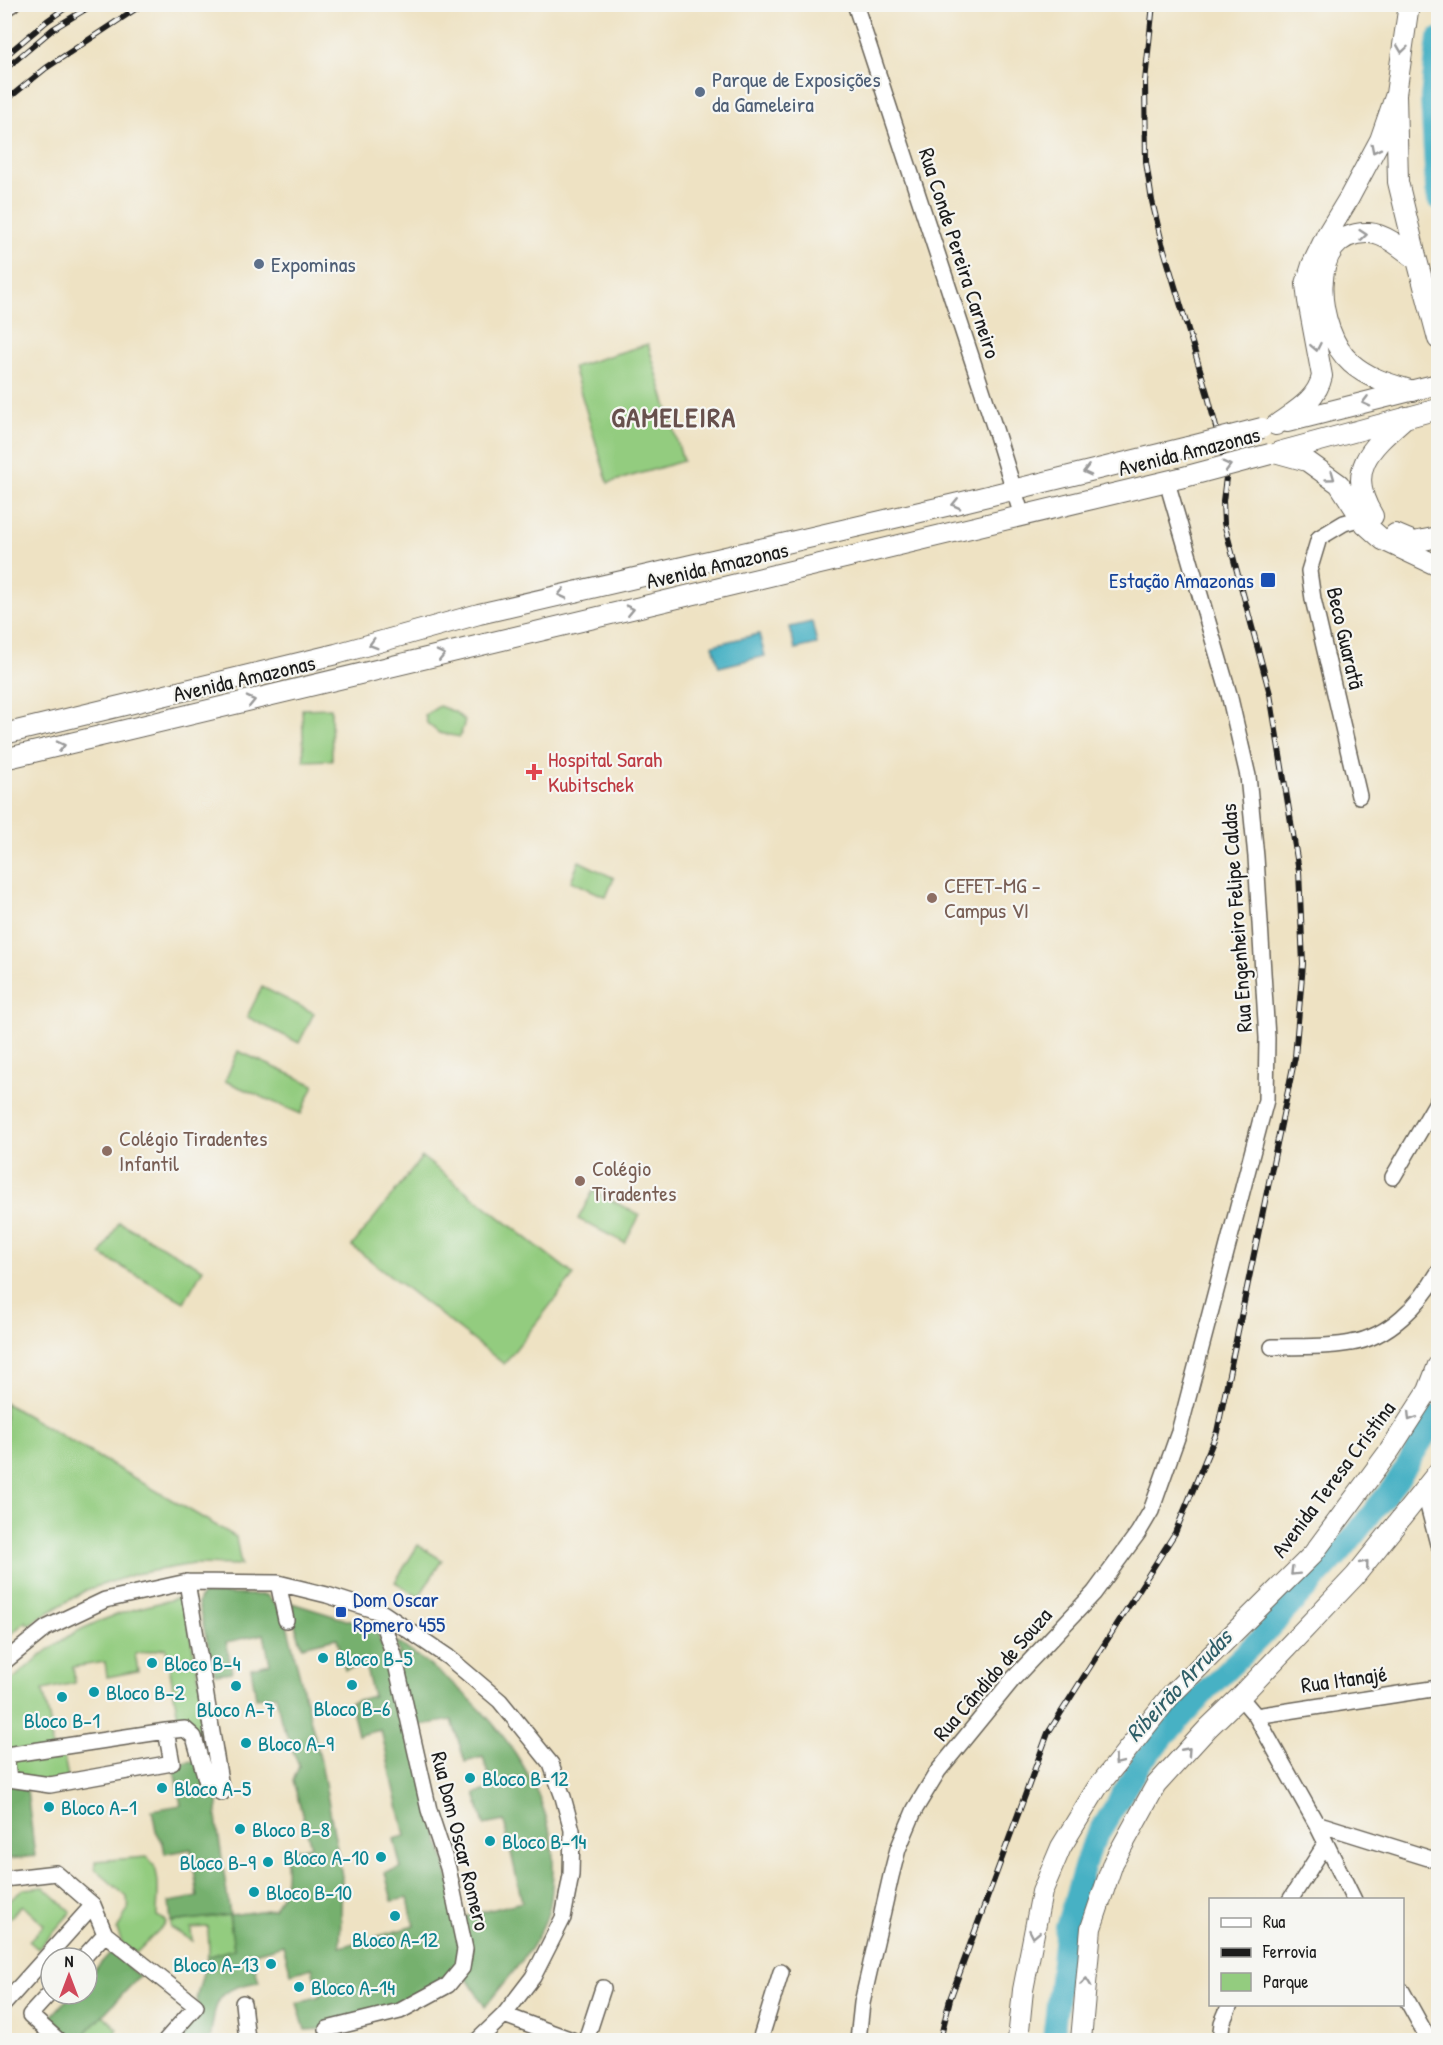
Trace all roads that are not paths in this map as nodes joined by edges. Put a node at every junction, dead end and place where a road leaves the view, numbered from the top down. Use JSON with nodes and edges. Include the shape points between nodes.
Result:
{"nodes":[{"id":1,"x":12,"y":4,"type":"edge"},
{"id":2,"x":855,"y":4,"type":"edge"},
{"id":3,"x":1409,"y":4,"type":"edge"},
{"id":4,"x":4,"y":9,"type":"edge"},
{"id":5,"x":1396,"y":94,"type":"junction"},
{"id":6,"x":1416,"y":260,"type":"junction"},
{"id":7,"x":1438,"y":339,"type":"edge"},
{"id":8,"x":1425,"y":388,"type":"edge"},
{"id":9,"x":1433,"y":410,"type":"edge"},
{"id":10,"x":1406,"y":417,"type":"junction"},
{"id":11,"x":1269,"y":426,"type":"junction"},
{"id":12,"x":1186,"y":447,"type":"junction"},
{"id":13,"x":1274,"y":454,"type":"junction"},
{"id":14,"x":1176,"y":480,"type":"junction"},
{"id":15,"x":1013,"y":490,"type":"junction"},
{"id":16,"x":1022,"y":516,"type":"junction"},
{"id":17,"x":1362,"y":518,"type":"junction"},
{"id":18,"x":1438,"y":537,"type":"edge"},
{"id":19,"x":1438,"y":566,"type":"edge"},
{"id":20,"x":4,"y":734,"type":"edge"},
{"id":21,"x":4,"y":759,"type":"edge"},
{"id":22,"x":1359,"y":796,"type":"dead end"},
{"id":23,"x":1438,"y":1100,"type":"edge"},
{"id":24,"x":1393,"y":1177,"type":"dead end"},
{"id":25,"x":1438,"y":1273,"type":"edge"},
{"id":26,"x":1272,"y":1347,"type":"dead end"},
{"id":27,"x":1200,"y":1353,"type":"joint"},
{"id":28,"x":1438,"y":1365,"type":"edge"},
{"id":29,"x":1438,"y":1473,"type":"edge"},
{"id":30,"x":1424,"y":1490,"type":"junction"},
{"id":31,"x":1438,"y":1544,"type":"edge"},
{"id":32,"x":187,"y":1582,"type":"junction"},
{"id":33,"x":278,"y":1583,"type":"junction"},
{"id":34,"x":383,"y":1613,"type":"junction"},
{"id":35,"x":286,"y":1620,"type":"dead end"},
{"id":36,"x":4,"y":1662,"type":"edge"},
{"id":37,"x":1438,"y":1688,"type":"edge"},
{"id":38,"x":1438,"y":1696,"type":"edge"},
{"id":39,"x":1240,"y":1697,"type":"junction"},
{"id":40,"x":1256,"y":1716,"type":"junction"},
{"id":41,"x":166,"y":1731,"type":"junction"},
{"id":42,"x":6,"y":1755,"type":"edge"},
{"id":43,"x":1316,"y":1823,"type":"junction"},
{"id":44,"x":1325,"y":1845,"type":"junction"},
{"id":45,"x":1438,"y":1861,"type":"edge"},
{"id":46,"x":4,"y":1879,"type":"edge"},
{"id":47,"x":1291,"y":1898,"type":"edge"},
{"id":48,"x":1353,"y":1898,"type":"edge"},
{"id":49,"x":93,"y":1905,"type":"junction"},
{"id":50,"x":105,"y":1934,"type":"junction"},
{"id":51,"x":94,"y":1946,"type":"edge"},
{"id":52,"x":781,"y":1972,"type":"dead end"},
{"id":53,"x":603,"y":1988,"type":"dead end"},
{"id":54,"x":1404,"y":1995,"type":"edge"},
{"id":55,"x":243,"y":2003,"type":"dead end"},
{"id":56,"x":4,"y":2004,"type":"edge"},
{"id":57,"x":39,"y":2005,"type":"edge"},
{"id":58,"x":1229,"y":2006,"type":"edge"},
{"id":59,"x":504,"y":2015,"type":"junction"},
{"id":60,"x":327,"y":2029,"type":"dead end"},
{"id":61,"x":58,"y":2040,"type":"edge"},
{"id":62,"x":166,"y":2040,"type":"edge"},
{"id":63,"x":247,"y":2040,"type":"edge"},
{"id":64,"x":478,"y":2040,"type":"edge"},
{"id":65,"x":572,"y":2040,"type":"edge"},
{"id":66,"x":586,"y":2040,"type":"edge"},
{"id":67,"x":760,"y":2040,"type":"edge"},
{"id":68,"x":858,"y":2040,"type":"edge"},
{"id":69,"x":1018,"y":2040,"type":"edge"},
{"id":70,"x":1081,"y":2040,"type":"edge"},
{"id":71,"x":1220,"y":2040,"type":"edge"},
{"id":72,"x":1429,"y":2040,"type":"edge"}],
"edges":[{"from":1,"to":4,"type":"street"},
{"from":2,"to":15,"type":"street","name":"Rua Conde Pereira Carneiro"},
{"from":3,"to":5,"type":"main road","one_way":true},
{"from":5,"to":6,"type":"main road","via":[[1398,182]]},
{"from":5,"to":11,"type":"main road","one_way":true,"via":[[1380,140],[1326,236],[1306,284],[1322,376],[1320,387],[1311,400]]},
{"from":6,"to":7,"type":"main road"},
{"from":8,"to":6,"type":"main road","one_way":true,"via":[[1376,380],[1349,362],[1327,326],[1321,290],[1331,255],[1350,236],[1370,233],[1387,239]]},
{"from":8,"to":11,"type":"main road","name":"Avenida Amazonas","one_way":true},
{"from":9,"to":10,"type":"main road","name":"Avenida Amazonas"},
{"from":10,"to":13,"type":"main road","name":"Avenida Amazonas"},
{"from":10,"to":18,"type":"main road","via":[[1375,444],[1365,460],[1360,480],[1364,501],[1376,520],[1392,533],[1414,542]]},
{"from":11,"to":12,"type":"main road","name":"Avenida Amazonas","bridge":true},
{"from":12,"to":14,"type":"main road","via":[[1166,467]]},
{"from":12,"to":15,"type":"main road","name":"Avenida Amazonas","one_way":true},
{"from":14,"to":13,"type":"main road","name":"Avenida Amazonas","one_way":true,"bridge":true},
{"from":13,"to":17,"type":"main road","one_way":true,"via":[[1307,461],[1340,484]]},
{"from":14,"to":16,"type":"main road","name":"Avenida Amazonas"},
{"from":14,"to":27,"type":"street","name":"Rua Engenheiro Felipe Caldas","via":[[1248,776],[1267,1038],[1266,1100]]},
{"from":15,"to":16,"type":"street","name":"Rua Conde Pereira Carneiro"},
{"from":15,"to":20,"type":"main road","name":"Avenida Amazonas","one_way":true,"via":[[479,614],[336,654]]},
{"from":21,"to":16,"type":"main road","name":"Avenida Amazonas","one_way":true},
{"from":17,"to":19,"type":"main road","via":[[1383,540]]},
{"from":17,"to":22,"type":"street","name":"Beco Guaratã","via":[[1319,538],[1309,571]]},
{"from":23,"to":24,"type":"street"},
{"from":25,"to":26,"type":"street","via":[[1426,1293],[1386,1330],[1352,1343]]},
{"from":27,"to":68,"type":"street","name":"Rua Cândido de Souza","via":[[1167,1468],[1138,1533],[1094,1593],[1013,1679],[938,1771],[915,1809],[891,1876],[863,1999]]},
{"from":28,"to":69,"type":"main road","name":"Avenida Teresa Cristina","one_way":true,"via":[[1428,1391],[1390,1450],[1313,1554],[1164,1702],[1097,1788],[1061,1847],[1042,1892],[1023,1990]]},
{"from":29,"to":30,"type":"main road"},
{"from":30,"to":31,"type":"street"},
{"from":39,"to":30,"type":"main road","one_way":true,"via":[[1355,1576]]},
{"from":32,"to":33,"type":"street"},
{"from":32,"to":36,"type":"street","via":[[105,1600],[46,1628]]},
{"from":32,"to":41,"type":"street","via":[[222,1793],[207,1786],[190,1732]]},
{"from":33,"to":34,"type":"street"},
{"from":33,"to":35,"type":"street"},
{"from":34,"to":59,"type":"street","via":[[448,1657],[500,1701],[551,1764],[563,1797],[572,1830],[571,1875],[563,1918],[533,1977]]},
{"from":34,"to":60,"type":"street","name":"Rua Dom Oscar Romero","via":[[465,1949],[462,1968],[448,1985],[400,2011]]},
{"from":37,"to":38,"type":"street"},
{"from":37,"to":40,"type":"street","name":"Rua Itanajé"},
{"from":39,"to":40,"type":"street"},
{"from":70,"to":39,"type":"main road","one_way":true,"via":[[1091,1928],[1113,1863],[1156,1785]]},
{"from":40,"to":43,"type":"street"},
{"from":41,"to":42,"type":"street"},
{"from":41,"to":42,"type":"street","via":[[172,1762],[50,1785],[9,1779]]},
{"from":43,"to":44,"type":"street"},
{"from":43,"to":45,"type":"street"},
{"from":44,"to":47,"type":"street"},
{"from":44,"to":48,"type":"street"},
{"from":46,"to":49,"type":"street","via":[[56,1874]]},
{"from":49,"to":50,"type":"street"},
{"from":49,"to":56,"type":"street"},
{"from":50,"to":51,"type":"street"},
{"from":50,"to":62,"type":"street","via":[[195,2006]]},
{"from":52,"to":67,"type":"street"},
{"from":53,"to":66,"type":"street"},
{"from":54,"to":72,"type":"street"},
{"from":55,"to":63,"type":"street"},
{"from":57,"to":61,"type":"street","via":[[30,2015]]},
{"from":58,"to":71,"type":"street"},
{"from":59,"to":64,"type":"street"},
{"from":59,"to":65,"type":"street"}]}
